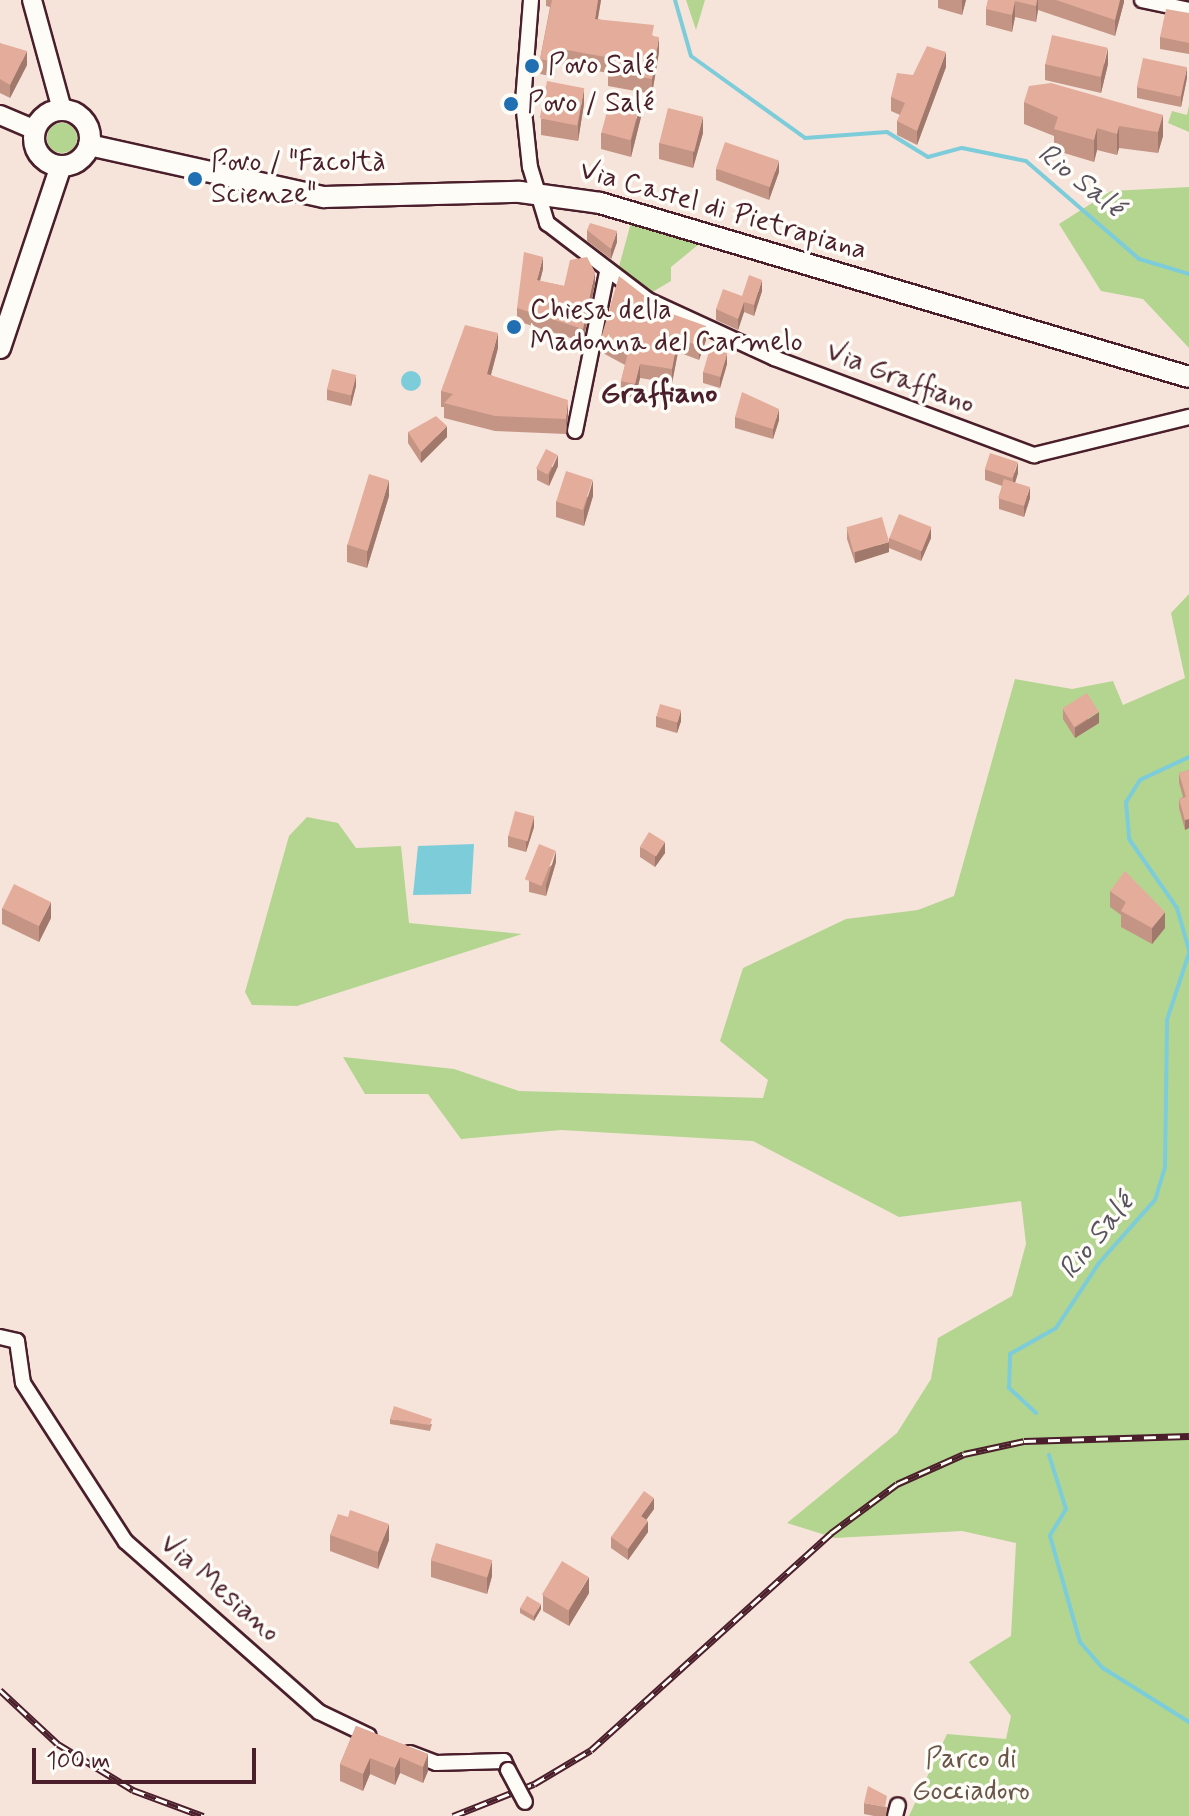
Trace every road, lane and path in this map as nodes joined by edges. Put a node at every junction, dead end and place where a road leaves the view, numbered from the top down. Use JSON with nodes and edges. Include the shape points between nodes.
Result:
{"nodes":[{"id":1,"x":32,"y":0,"type":"edge"},
{"id":2,"x":531,"y":0,"type":"edge"},
{"id":3,"x":1142,"y":0,"type":"edge"},
{"id":4,"x":1189,"y":10,"type":"edge"},
{"id":5,"x":62,"y":110,"type":"junction"},
{"id":6,"x":0,"y":115,"type":"edge"},
{"id":7,"x":35,"y":130,"type":"junction"},
{"id":8,"x":89,"y":145,"type":"junction"},
{"id":9,"x":61,"y":166,"type":"junction"},
{"id":10,"x":540,"y":193,"type":"junction"},
{"id":11,"x":607,"y":273,"type":"junction"},
{"id":12,"x":0,"y":348,"type":"edge"},
{"id":13,"x":1189,"y":377,"type":"edge"},
{"id":14,"x":1189,"y":417,"type":"edge"},
{"id":15,"x":575,"y":431,"type":"dead end"},
{"id":16,"x":0,"y":1337,"type":"edge"},
{"id":17,"x":525,"y":1802,"type":"dead end"}],
"edges":[{"from":1,"to":5,"type":"street"},
{"from":2,"to":10,"type":"street","name":"Via Graffiano","via":[[523,102]]},
{"from":3,"to":4,"type":"street"},
{"from":5,"to":7,"type":"main road"},
{"from":5,"to":8,"type":"main road","via":[[86,123]]},
{"from":6,"to":7,"type":"street"},
{"from":7,"to":9,"type":"main road","via":[[39,155]]},
{"from":8,"to":9,"type":"main road","via":[[78,161]]},
{"from":8,"to":10,"type":"main road","name":"Via Castel di Pietrapiana","via":[[324,197]]},
{"from":9,"to":12,"type":"main road"},
{"from":10,"to":11,"type":"street","name":"Via Graffiano","via":[[555,235]]},
{"from":10,"to":13,"type":"main road","name":"Via Castel di Pietrapiana","via":[[646,214]]},
{"from":11,"to":14,"type":"street","name":"Via Graffiano","via":[[669,312],[761,353],[1034,455]]},
{"from":11,"to":15,"type":"street"},
{"from":16,"to":17,"type":"street","name":"Via Mesiano","bridge":true,"via":[[17,1341],[23,1383],[126,1542],[319,1712],[436,1763],[506,1766]]}]}
